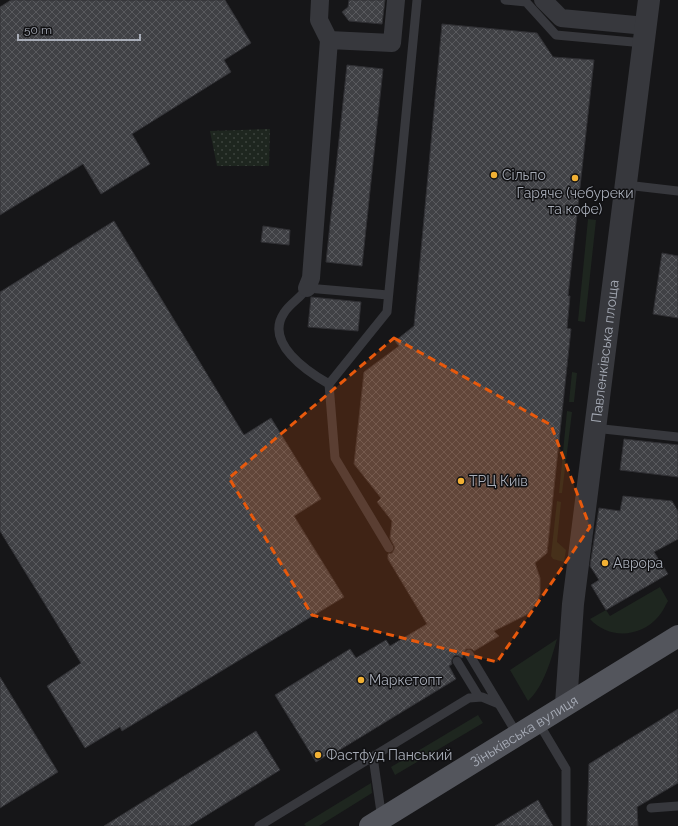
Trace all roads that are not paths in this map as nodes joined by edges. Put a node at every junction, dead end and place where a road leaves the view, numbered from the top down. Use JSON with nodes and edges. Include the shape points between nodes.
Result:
{"nodes":[{"id":1,"x":320,"y":0,"type":"edge"},
{"id":2,"x":396,"y":0,"type":"edge"},
{"id":3,"x":417,"y":0,"type":"edge"},
{"id":4,"x":505,"y":0,"type":"edge"},
{"id":5,"x":543,"y":0,"type":"edge"},
{"id":6,"x":649,"y":0,"type":"edge"},
{"id":7,"x":645,"y":34,"type":"junction"},
{"id":8,"x":329,"y":40,"type":"junction"},
{"id":9,"x":626,"y":185,"type":"junction"},
{"id":10,"x":678,"y":191,"type":"edge"},
{"id":11,"x":307,"y":288,"type":"junction"},
{"id":12,"x":388,"y":295,"type":"junction"},
{"id":13,"x":329,"y":384,"type":"junction"},
{"id":14,"x":594,"y":428,"type":"junction"},
{"id":15,"x":678,"y":437,"type":"edge"},
{"id":16,"x":389,"y":548,"type":"dead end"},
{"id":17,"x":678,"y":636,"type":"edge"},
{"id":18,"x":469,"y":654,"type":"dead end"},
{"id":19,"x":457,"y":661,"type":"dead end"},
{"id":20,"x":479,"y":697,"type":"junction"},
{"id":21,"x":499,"y":704,"type":"junction"},
{"id":22,"x":566,"y":704,"type":"junction"},
{"id":23,"x":538,"y":722,"type":"junction"},
{"id":24,"x":517,"y":734,"type":"junction"},
{"id":25,"x":373,"y":757,"type":"junction"},
{"id":26,"x":678,"y":806,"type":"edge"},
{"id":27,"x":650,"y":808,"type":"dead end"},
{"id":28,"x":378,"y":824,"type":"edge"},
{"id":29,"x":259,"y":826,"type":"edge"},
{"id":30,"x":566,"y":826,"type":"edge"}],
"edges":[{"from":1,"to":8,"type":"street","via":[[318,20]]},
{"from":2,"to":8,"type":"street","via":[[392,43]]},
{"from":3,"to":12,"type":"lane"},
{"from":4,"to":7,"type":"lane","via":[[526,2],[556,35]]},
{"from":5,"to":7,"type":"street","via":[[561,18]]},
{"from":6,"to":7,"type":"street","name":"Павленківська площа"},
{"from":7,"to":9,"type":"street","name":"Павленківська площа"},
{"from":8,"to":11,"type":"street","via":[[311,278]]},
{"from":9,"to":10,"type":"lane"},
{"from":9,"to":14,"type":"street","name":"Павленківська площа"},
{"from":11,"to":12,"type":"lane"},
{"from":11,"to":13,"type":"lane","via":[[284,312],[280,332],[286,349],[299,365]]},
{"from":12,"to":13,"type":"lane","via":[[387,312]]},
{"from":13,"to":16,"type":"lane","via":[[335,458]]},
{"from":14,"to":15,"type":"lane"},
{"from":14,"to":22,"type":"street","name":"Павленківська площа","via":[[573,604]]},
{"from":17,"to":22,"type":"main road","name":"Зіньківська вулиця"},
{"from":18,"to":21,"type":"lane"},
{"from":19,"to":20,"type":"lane"},
{"from":20,"to":21,"type":"lane"},
{"from":20,"to":25,"type":"lane","via":[[469,698]]},
{"from":21,"to":24,"type":"lane"},
{"from":22,"to":23,"type":"main road","name":"Зіньківська вулиця"},
{"from":23,"to":24,"type":"main road","name":"Зіньківська вулиця"},
{"from":23,"to":30,"type":"lane","via":[[566,769]]},
{"from":24,"to":28,"type":"main road","name":"Зіньківська вулиця"},
{"from":25,"to":28,"type":"lane"},
{"from":25,"to":29,"type":"lane"},
{"from":26,"to":27,"type":"lane"}]}
